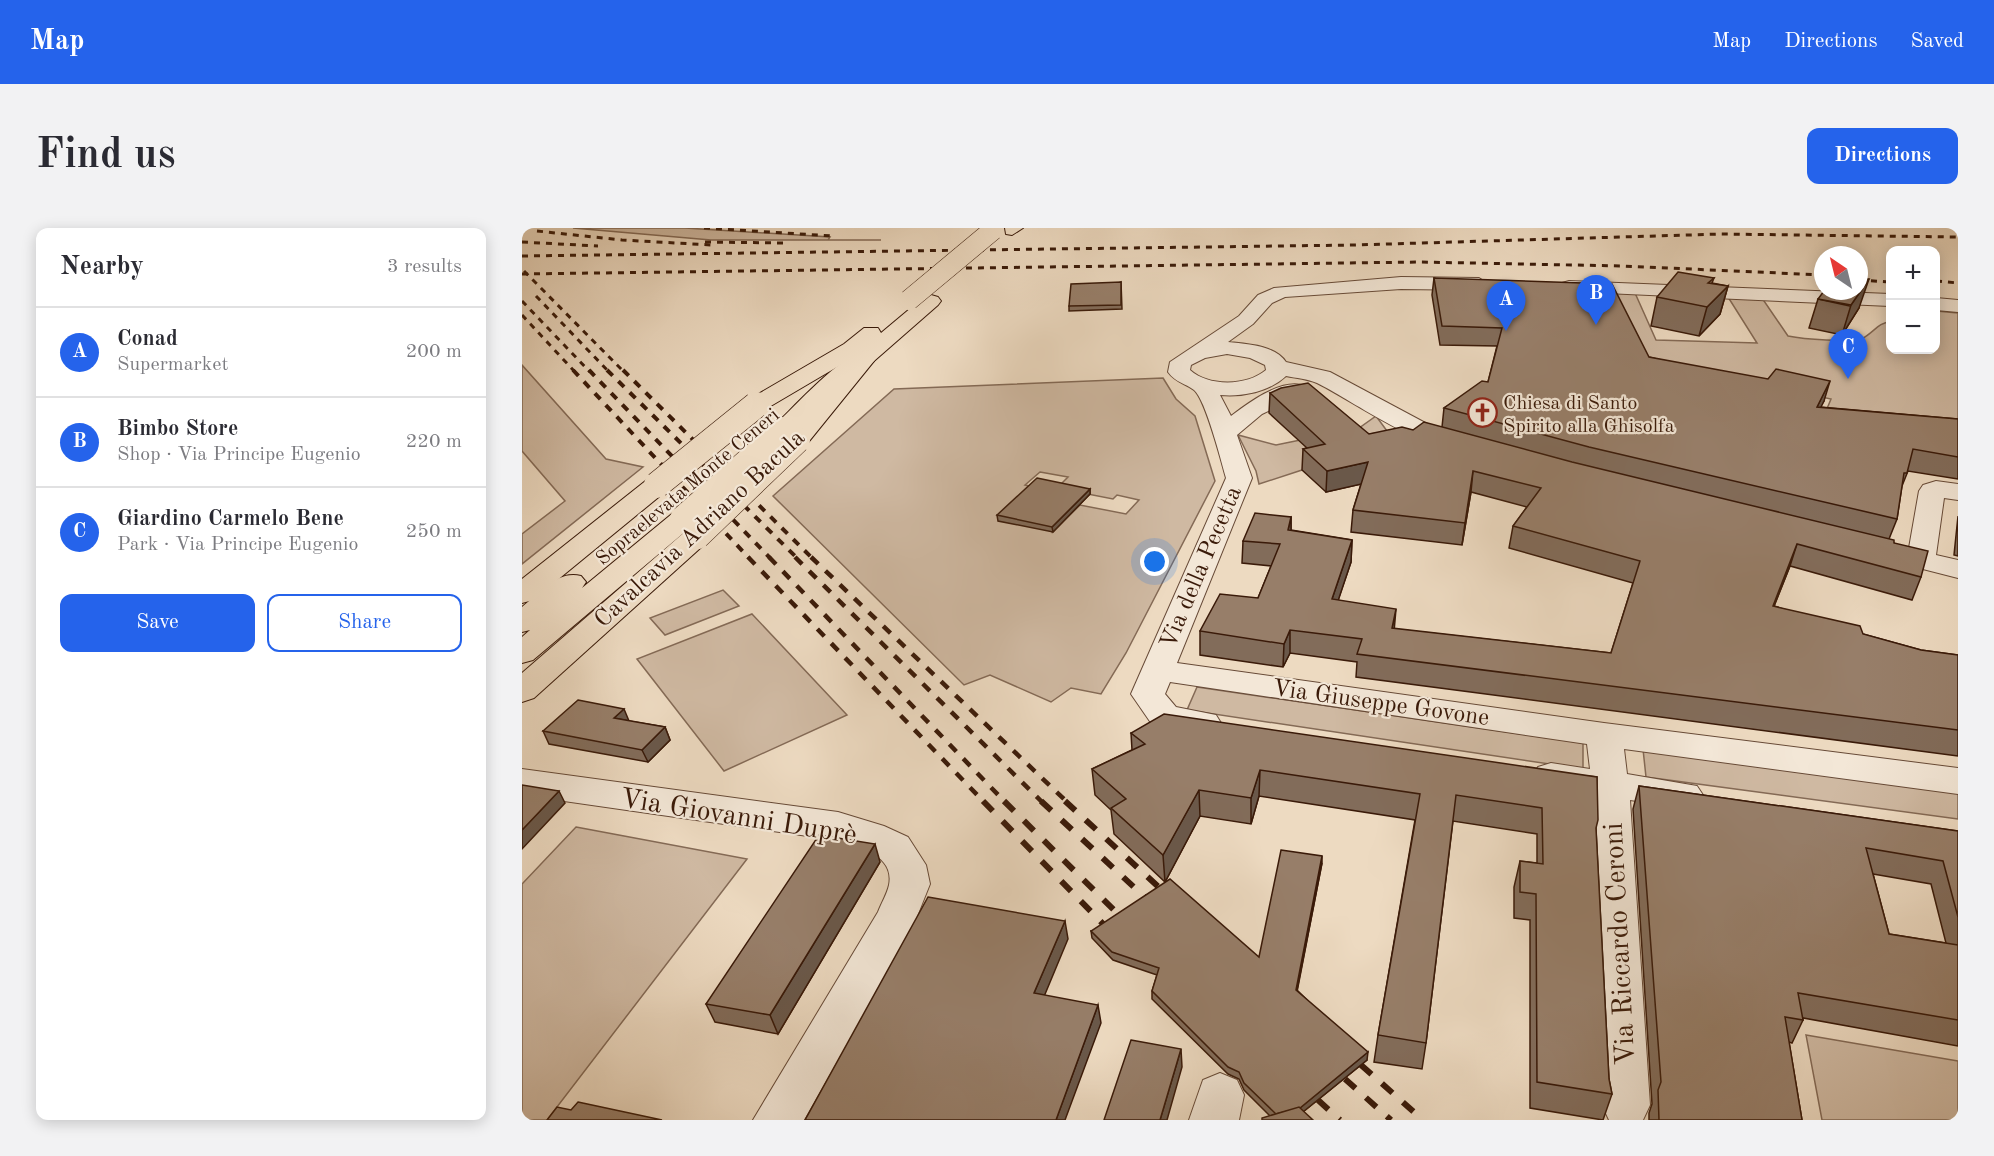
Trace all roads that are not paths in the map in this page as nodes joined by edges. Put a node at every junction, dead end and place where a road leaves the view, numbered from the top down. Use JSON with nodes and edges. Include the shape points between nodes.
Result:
{"nodes":[{"id":1,"x":1004,"y":229,"type":"edge"},
{"id":2,"x":1502,"y":285,"type":"edge"},
{"id":3,"x":1549,"y":286,"type":"edge"},
{"id":4,"x":1886,"y":300,"type":"edge"},
{"id":5,"x":1940,"y":304,"type":"edge"},
{"id":6,"x":1958,"y":306,"type":"edge"},
{"id":7,"x":1246,"y":320,"type":"junction"},
{"id":8,"x":1244,"y":349,"type":"junction"},
{"id":9,"x":1199,"y":352,"type":"junction"},
{"id":10,"x":859,"y":353,"type":"junction"},
{"id":11,"x":1277,"y":367,"type":"junction"},
{"id":12,"x":1322,"y":377,"type":"junction"},
{"id":13,"x":1203,"y":386,"type":"junction"},
{"id":14,"x":1234,"y":388,"type":"junction"},
{"id":15,"x":1221,"y":422,"type":"junction"},
{"id":16,"x":777,"y":423,"type":"junction"},
{"id":17,"x":1480,"y":450,"type":"edge"},
{"id":18,"x":1958,"y":492,"type":"edge"},
{"id":19,"x":676,"y":510,"type":"junction"},
{"id":20,"x":1852,"y":543,"type":"edge"},
{"id":21,"x":1921,"y":560,"type":"junction"},
{"id":22,"x":1958,"y":569,"type":"edge"},
{"id":23,"x":522,"y":594,"type":"edge"},
{"id":24,"x":522,"y":623,"type":"edge"},
{"id":25,"x":522,"y":653,"type":"edge"},
{"id":26,"x":1156,"y":670,"type":"junction"},
{"id":27,"x":522,"y":690,"type":"edge"},
{"id":28,"x":1238,"y":728,"type":"edge"},
{"id":29,"x":1605,"y":735,"type":"junction"},
{"id":30,"x":1517,"y":770,"type":"edge"},
{"id":31,"x":1958,"y":781,"type":"edge"},
{"id":32,"x":522,"y":782,"type":"edge"},
{"id":33,"x":1610,"y":784,"type":"junction"},
{"id":34,"x":1714,"y":799,"type":"edge"},
{"id":35,"x":1626,"y":1105,"type":"dead end"},
{"id":36,"x":778,"y":1120,"type":"edge"}],
"edges":[{"from":1,"to":10,"type":"main road","name":"Cavalcavia Adriano Bacula","via":[[931,301]]},
{"from":1,"to":10,"type":"main road","name":"Cavalcavia Adriano Bacula","bridge":true,"via":[[909,300]]},
{"from":2,"to":7,"type":"street","via":[[1410,282],[1290,290],[1267,298]]},
{"from":3,"to":4,"type":"street"},
{"from":5,"to":6,"type":"street"},
{"from":7,"to":8,"type":"street","via":[[1239,340]]},
{"from":7,"to":9,"type":"street"},
{"from":8,"to":9,"type":"street"},
{"from":8,"to":11,"type":"street","via":[[1268,357]]},
{"from":9,"to":13,"type":"street","name":"Via della Pecetta","via":[[1184,360],[1179,369],[1186,379]]},
{"from":10,"to":16,"type":"main road","name":"Cavalcavia Adriano Bacula"},
{"from":10,"to":16,"type":"main road","name":"Sopraelevata Monte Ceneri"},
{"from":11,"to":12,"type":"street"},
{"from":11,"to":14,"type":"street","via":[[1266,381]]},
{"from":12,"to":15,"type":"street"},
{"from":12,"to":17,"type":"street","via":[[1422,431]]},
{"from":13,"to":14,"type":"street"},
{"from":13,"to":15,"type":"street","name":"Via della Pecetta"},
{"from":14,"to":15,"type":"street"},
{"from":15,"to":26,"type":"street","name":"Via della Pecetta","via":[[1237,467],[1237,488]]},
{"from":16,"to":19,"type":"main road","name":"Cavalcavia Adriano Bacula","bridge":true},
{"from":16,"to":19,"type":"main road","name":"Sopraelevata Monte Ceneri"},
{"from":18,"to":21,"type":"street","via":[[1932,491]]},
{"from":19,"to":23,"type":"main road","name":"Cavalcavia Adriano Bacula"},
{"from":19,"to":24,"type":"main road","name":"Sopraelevata Monte Ceneri"},
{"from":19,"to":25,"type":"main road","name":"Cavalcavia Adriano Bacula"},
{"from":19,"to":27,"type":"main road","name":"Cavalcavia Adriano Bacula"},
{"from":20,"to":21,"type":"street"},
{"from":21,"to":22,"type":"street"},
{"from":26,"to":28,"type":"street","name":"Via della Pecetta","via":[[1148,694],[1155,710],[1165,718]]},
{"from":26,"to":29,"type":"street","name":"Via Giuseppe Govone"},
{"from":29,"to":31,"type":"street","name":"Via Giuseppe Govone"},
{"from":29,"to":33,"type":"street"},
{"from":30,"to":33,"type":"street"},
{"from":32,"to":36,"type":"street","name":"Via Giovanni Duprè","via":[[838,826],[894,847],[906,865],[910,884],[897,917]]},
{"from":33,"to":34,"type":"street"},
{"from":33,"to":35,"type":"street","name":"Via Riccardo Ceroni"}]}
